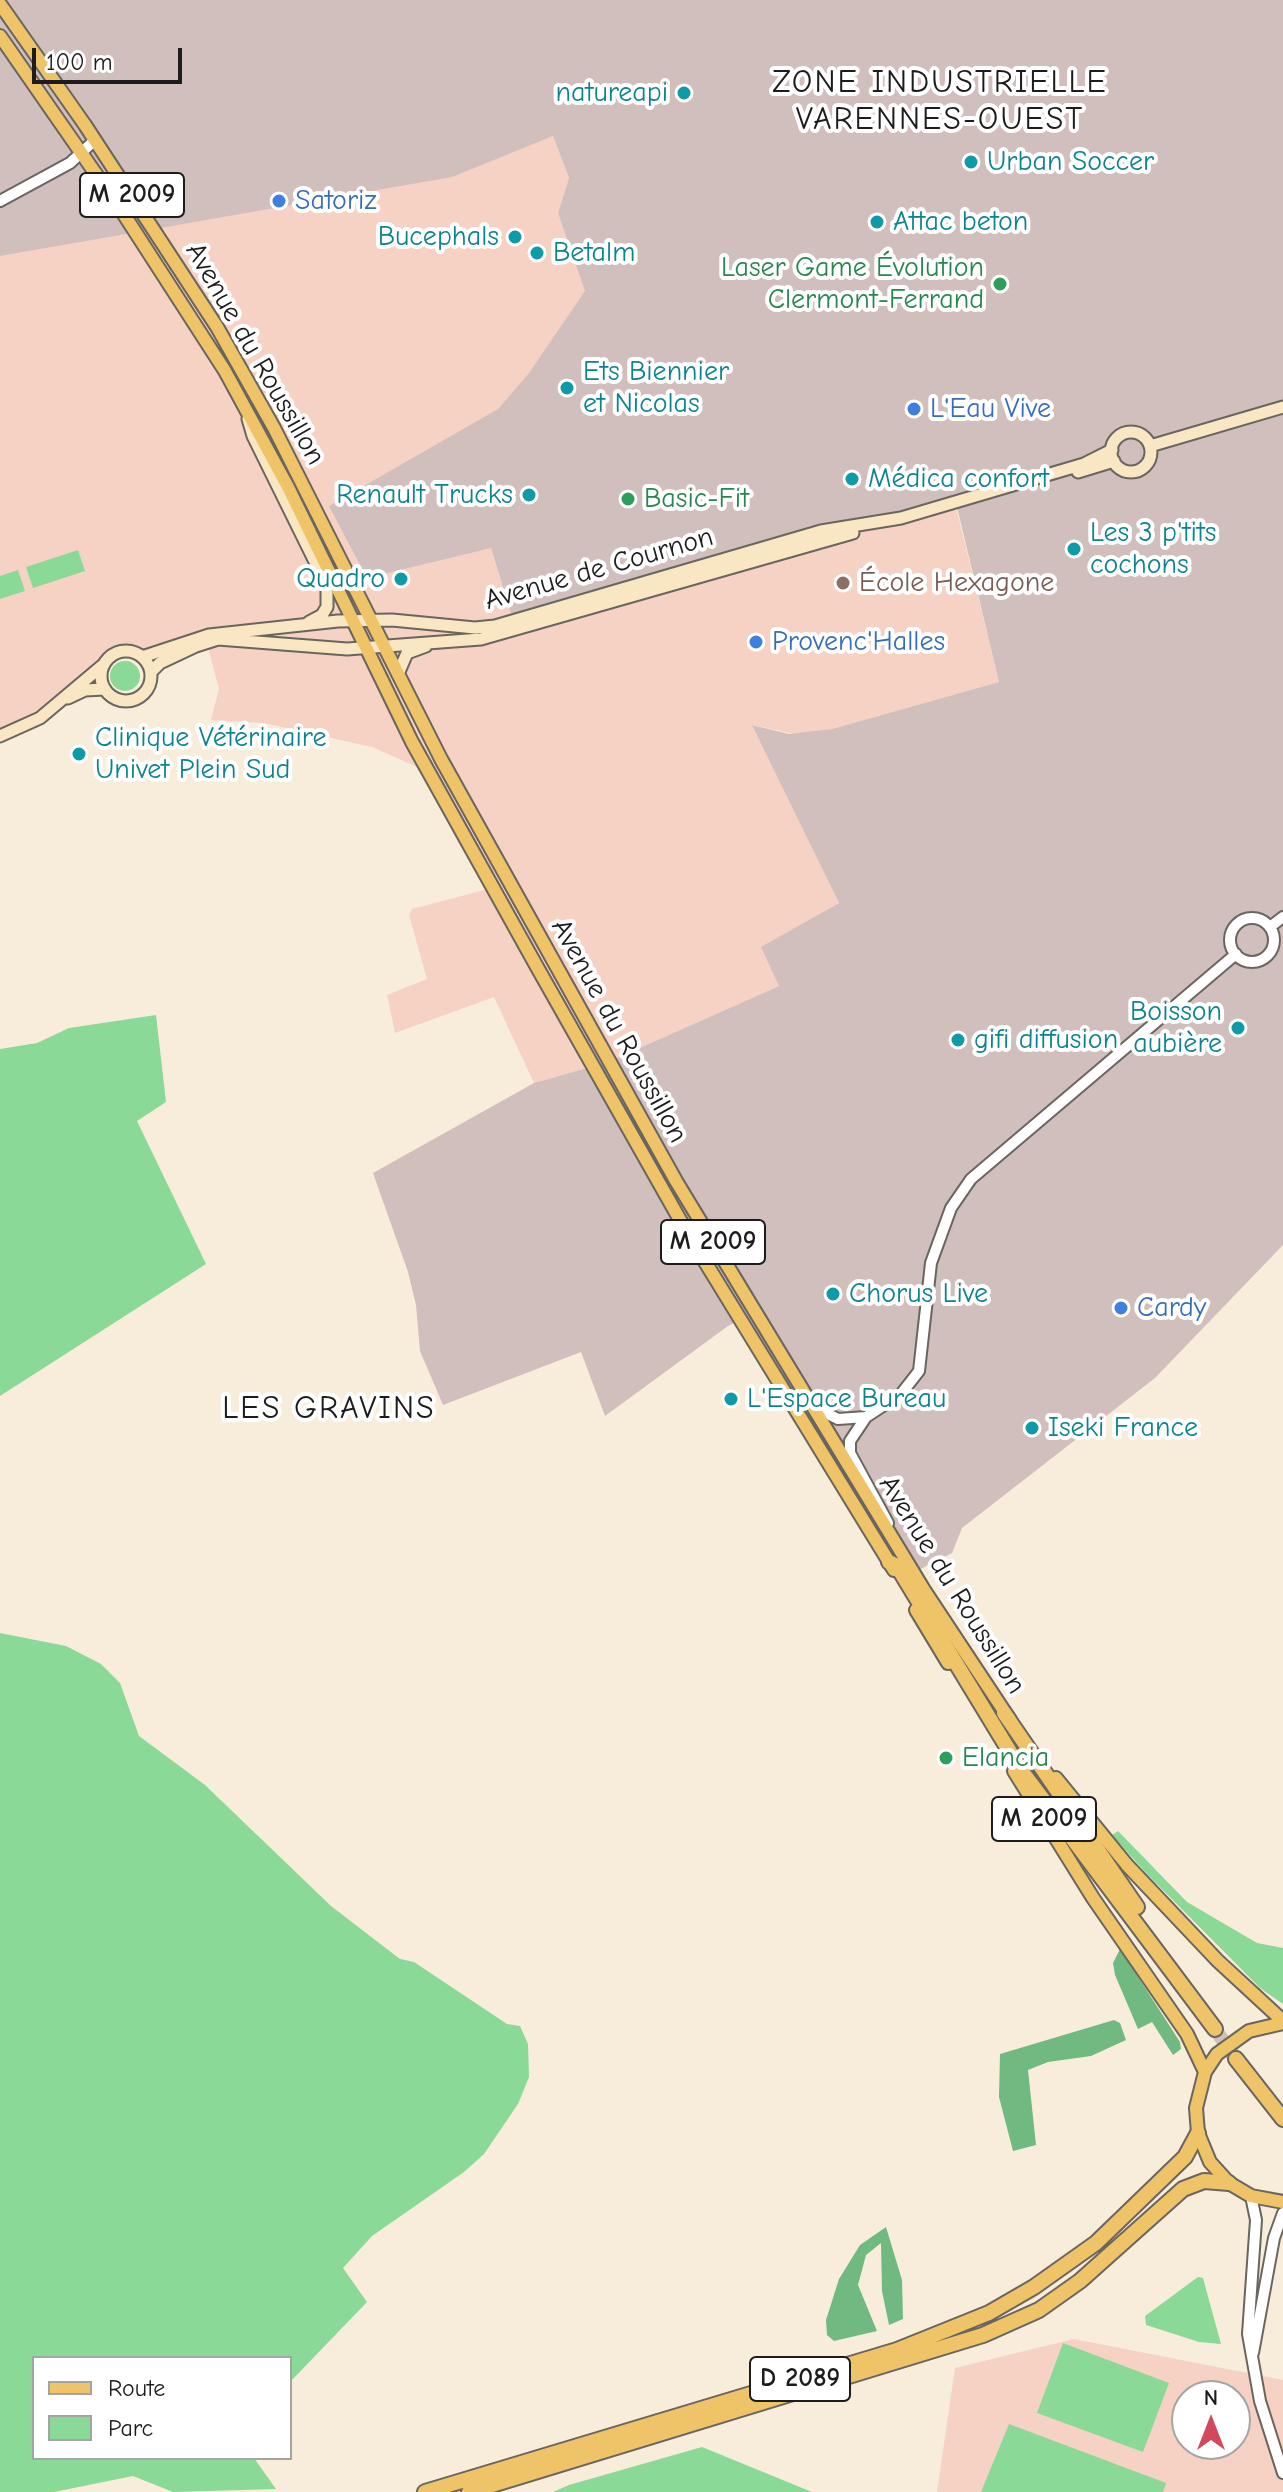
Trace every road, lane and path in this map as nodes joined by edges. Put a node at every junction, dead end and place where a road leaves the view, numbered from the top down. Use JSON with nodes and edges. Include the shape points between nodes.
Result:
{"nodes":[{"id":1,"x":0,"y":4,"type":"edge"},
{"id":2,"x":0,"y":36,"type":"edge"},
{"id":3,"x":95,"y":140,"type":"junction"},
{"id":4,"x":82,"y":154,"type":"junction"},
{"id":5,"x":0,"y":201,"type":"edge"},
{"id":6,"x":243,"y":403,"type":"junction"},
{"id":7,"x":1283,"y":407,"type":"edge"},
{"id":8,"x":1150,"y":446,"type":"junction"},
{"id":9,"x":1113,"y":455,"type":"junction"},
{"id":10,"x":325,"y":573,"type":"junction"},
{"id":11,"x":372,"y":619,"type":"junction"},
{"id":12,"x":353,"y":620,"type":"junction"},
{"id":13,"x":300,"y":626,"type":"junction"},
{"id":14,"x":384,"y":644,"type":"junction"},
{"id":15,"x":434,"y":644,"type":"junction"},
{"id":16,"x":365,"y":648,"type":"junction"},
{"id":17,"x":142,"y":657,"type":"junction"},
{"id":18,"x":104,"y":665,"type":"junction"},
{"id":19,"x":151,"y":672,"type":"junction"},
{"id":20,"x":398,"y":674,"type":"junction"},
{"id":21,"x":105,"y":689,"type":"junction"},
{"id":22,"x":63,"y":699,"type":"junction"},
{"id":23,"x":0,"y":736,"type":"edge"},
{"id":24,"x":1283,"y":917,"type":"edge"},
{"id":25,"x":1270,"y":927,"type":"junction"},
{"id":26,"x":1236,"y":954,"type":"junction"},
{"id":27,"x":803,"y":1390,"type":"junction"},
{"id":28,"x":866,"y":1417,"type":"junction"},
{"id":29,"x":898,"y":1547,"type":"junction"},
{"id":30,"x":889,"y":1562,"type":"junction"},
{"id":31,"x":1004,"y":1713,"type":"junction"},
{"id":32,"x":1283,"y":2022,"type":"edge"},
{"id":33,"x":1205,"y":2072,"type":"junction"},
{"id":34,"x":1283,"y":2106,"type":"edge"},
{"id":35,"x":1283,"y":2119,"type":"edge"},
{"id":36,"x":1198,"y":2133,"type":"junction"},
{"id":37,"x":1229,"y":2183,"type":"junction"},
{"id":38,"x":1251,"y":2196,"type":"junction"},
{"id":39,"x":1283,"y":2202,"type":"edge"},
{"id":40,"x":1283,"y":2213,"type":"edge"},
{"id":41,"x":1253,"y":2355,"type":"junction"},
{"id":42,"x":1283,"y":2473,"type":"edge"},
{"id":43,"x":425,"y":2492,"type":"edge"},
{"id":44,"x":469,"y":2492,"type":"edge"}],
"edges":[{"from":1,"to":3,"type":"main road","name":"Avenue du Roussillon","number":"M 2009"},
{"from":2,"to":4,"type":"main road","name":"Avenue du Roussillon","number":"M 2009"},
{"from":3,"to":4,"type":"street"},
{"from":3,"to":11,"type":"main road","name":"Avenue du Roussillon","number":"M 2009","via":[[255,392]]},
{"from":4,"to":5,"type":"street"},
{"from":4,"to":6,"type":"main road","name":"Avenue du Roussillon","number":"M 2009","via":[[193,317]]},
{"from":6,"to":10,"type":"main road","name":"Avenue du Roussillon","number":"M 2009"},
{"from":6,"to":10,"type":"main road","via":[[253,436]]},
{"from":7,"to":8,"type":"main road"},
{"from":8,"to":9,"type":"main road","via":[[1142,435],[1128,432],[1116,440]]},
{"from":8,"to":9,"type":"main road","via":[[1149,460],[1139,470],[1126,470]]},
{"from":9,"to":11,"type":"main road","name":"Avenue de Cournon","via":[[901,518],[821,531],[495,626],[459,628]]},
{"from":9,"to":15,"type":"main road","name":"Avenue de Cournon","via":[[481,639]]},
{"from":10,"to":12,"type":"main road","name":"Avenue du Roussillon","number":"M 2009"},
{"from":10,"to":13,"type":"main road","via":[[327,607]]},
{"from":11,"to":12,"type":"main road","name":"Avenue de Cournon"},
{"from":11,"to":14,"type":"main road","name":"Avenue du Roussillon","number":"M 2009"},
{"from":12,"to":13,"type":"main road","name":"Avenue de Cournon"},
{"from":12,"to":16,"type":"main road","name":"Avenue du Roussillon","number":"M 2009"},
{"from":13,"to":17,"type":"main road","name":"Avenue de Cournon","via":[[209,635]]},
{"from":14,"to":15,"type":"main road","name":"Avenue de Cournon"},
{"from":14,"to":16,"type":"main road","name":"Avenue de Cournon"},
{"from":14,"to":20,"type":"main road","name":"Avenue du Roussillon","number":"M 2009"},
{"from":15,"to":20,"type":"main road","via":[[407,653]]},
{"from":16,"to":19,"type":"main road","name":"Avenue de Cournon","via":[[218,639]]},
{"from":16,"to":30,"type":"main road","name":"Avenue du Roussillon","number":"M 2009","via":[[412,742],[688,1234]]},
{"from":17,"to":18,"type":"main road","via":[[121,652]]},
{"from":17,"to":19,"type":"main road"},
{"from":18,"to":21,"type":"main road"},
{"from":18,"to":22,"type":"main road"},
{"from":19,"to":21,"type":"main road","via":[[148,688],[135,699],[117,699]]},
{"from":20,"to":27,"type":"main road","name":"Avenue du Roussillon","number":"M 2009","via":[[623,1089]]},
{"from":21,"to":22,"type":"main road"},
{"from":22,"to":23,"type":"main road","via":[[31,723]]},
{"from":24,"to":25,"type":"street"},
{"from":25,"to":26,"type":"street","via":[[1273,945],[1267,956],[1253,961]]},
{"from":25,"to":26,"type":"street","via":[[1255,918],[1237,924],[1230,937]]},
{"from":26,"to":28,"type":"street","via":[[971,1179],[936,1242],[919,1371],[901,1394]]},
{"from":27,"to":28,"type":"street","via":[[838,1419]]},
{"from":27,"to":29,"type":"main road","name":"Avenue du Roussillon","number":"M 2009"},
{"from":28,"to":29,"type":"street","via":[[850,1441],[850,1453]]},
{"from":29,"to":31,"type":"main road","name":"Avenue du Roussillon","number":"M 2009"},
{"from":30,"to":31,"type":"highway","via":[[897,1566],[1021,1770],[1218,2027]]},
{"from":30,"to":33,"type":"main road","name":"Avenue du Roussillon","number":"M 2009","via":[[1093,1898],[1187,2034]]},
{"from":31,"to":32,"type":"main road","name":"Avenue du Roussillon","number":"M 2009","via":[[1127,1865]]},
{"from":32,"to":33,"type":"main road","via":[[1231,2041]]},
{"from":33,"to":36,"type":"main road","via":[[1196,2108]]},
{"from":34,"to":35,"type":"highway","via":[[1239,2057]]},
{"from":36,"to":37,"type":"main road","via":[[1210,2162]]},
{"from":36,"to":43,"type":"highway","number":"D 2089","via":[[1185,2157],[1096,2243],[989,2313],[897,2350]]},
{"from":37,"to":38,"type":"main road"},
{"from":37,"to":44,"type":"highway","number":"D 2089","via":[[1204,2181],[1183,2189],[1080,2281],[1039,2310],[983,2335]]},
{"from":38,"to":39,"type":"main road"},
{"from":38,"to":41,"type":"street","via":[[1256,2220],[1248,2334]]},
{"from":40,"to":41,"type":"street"},
{"from":41,"to":42,"type":"street","via":[[1260,2401]]}]}
